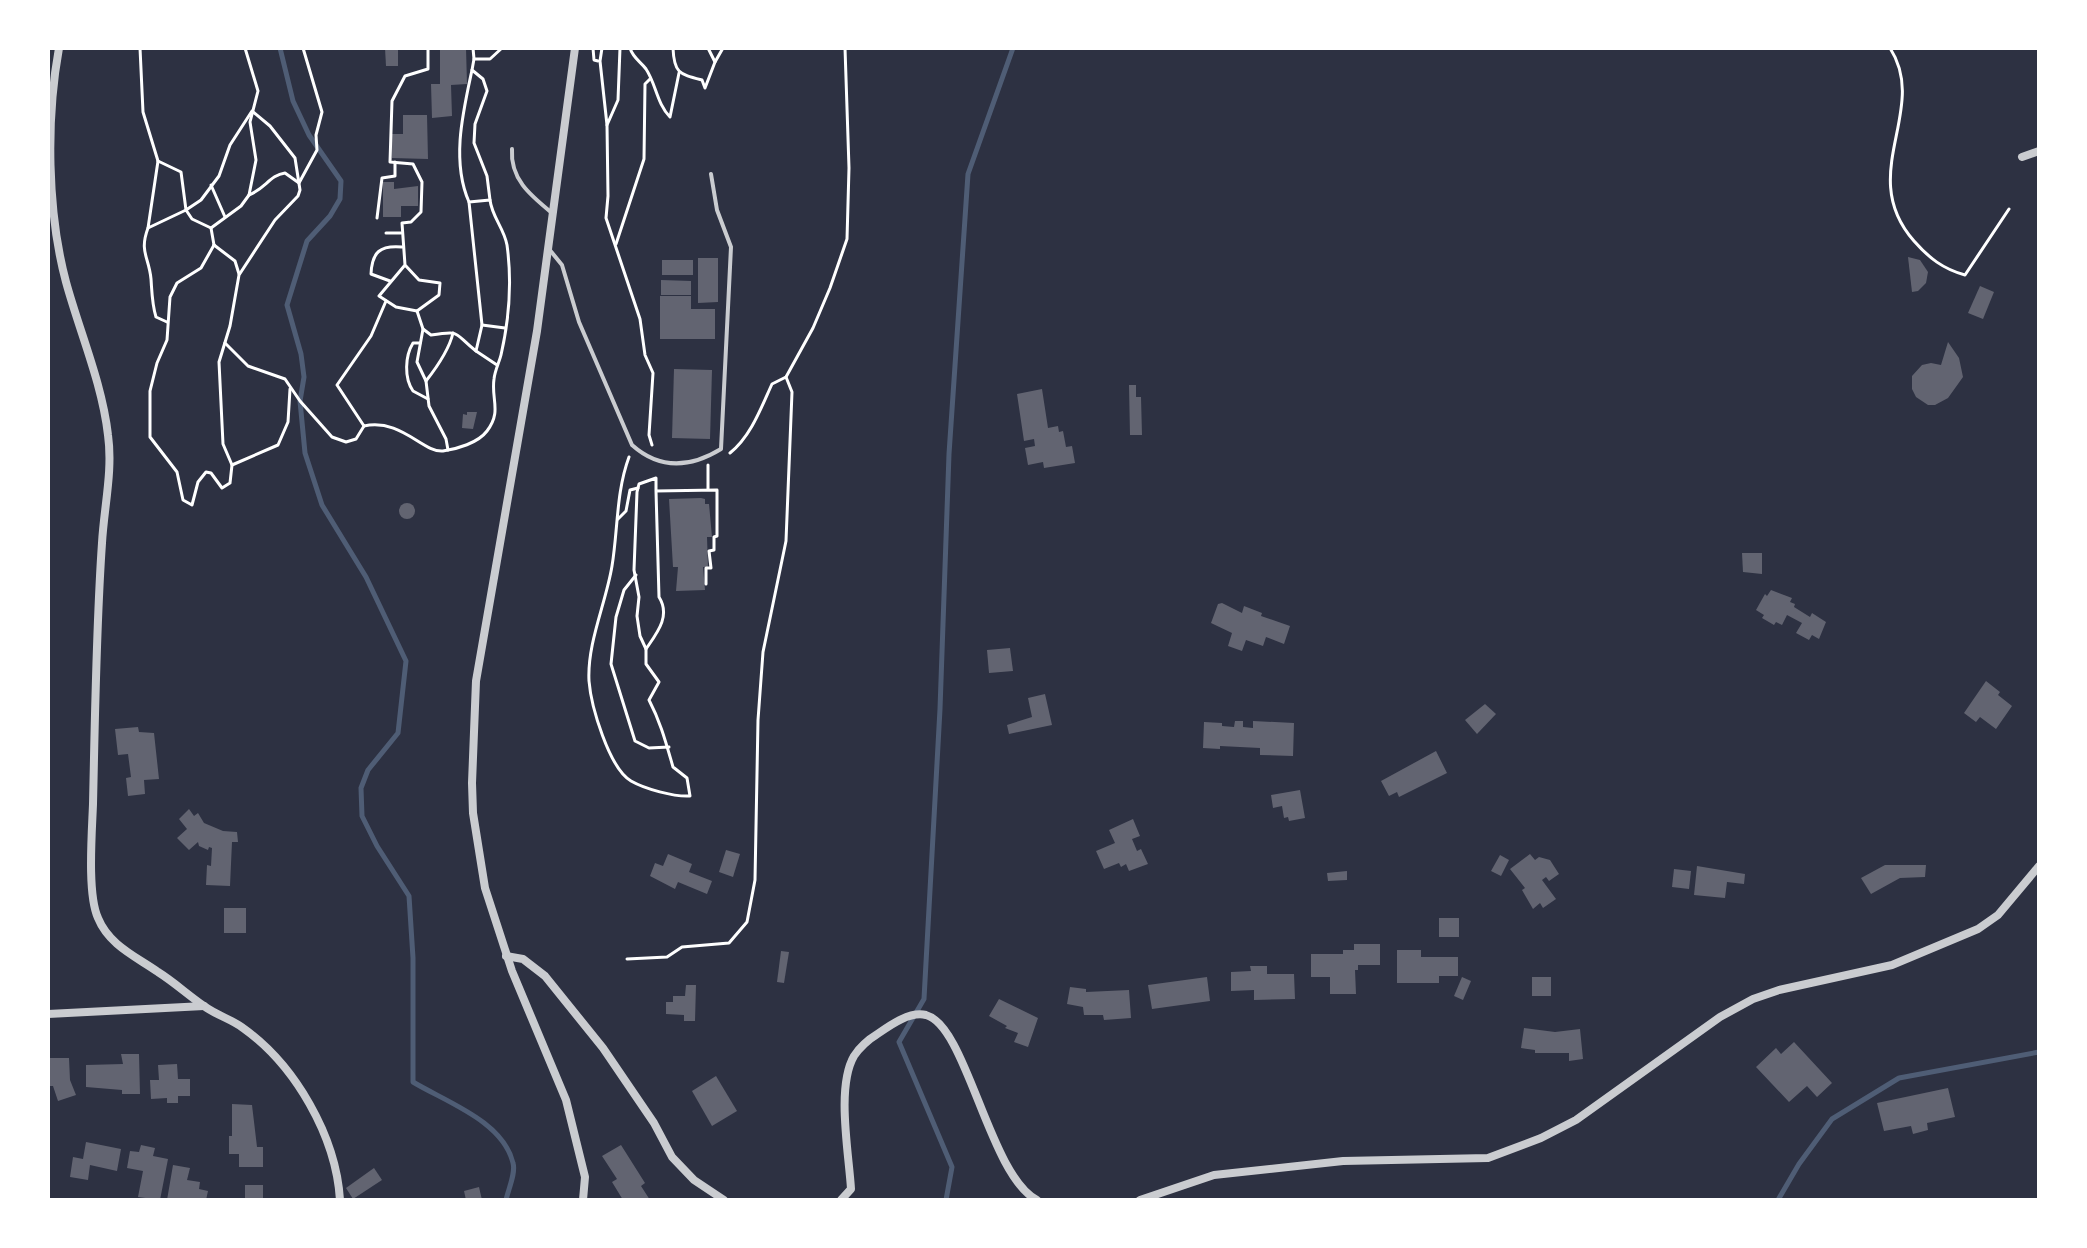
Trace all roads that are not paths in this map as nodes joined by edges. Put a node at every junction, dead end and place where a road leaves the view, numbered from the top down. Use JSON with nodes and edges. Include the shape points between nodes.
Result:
{"nodes":[{"id":1,"x":59,"y":48,"type":"edge"},
{"id":2,"x":575,"y":48,"type":"edge"},
{"id":3,"x":512,"y":149,"type":"dead end"},
{"id":4,"x":2039,"y":151,"type":"edge"},
{"id":5,"x":2022,"y":157,"type":"dead end"},
{"id":6,"x":711,"y":174,"type":"dead end"},
{"id":7,"x":552,"y":213,"type":"junction"},
{"id":8,"x":548,"y":247,"type":"junction"},
{"id":9,"x":2039,"y":866,"type":"edge"},
{"id":10,"x":506,"y":956,"type":"junction"},
{"id":11,"x":204,"y":1006,"type":"junction"},
{"id":12,"x":48,"y":1014,"type":"edge"},
{"id":13,"x":340,"y":1200,"type":"edge"},
{"id":14,"x":583,"y":1200,"type":"edge"},
{"id":15,"x":724,"y":1200,"type":"edge"},
{"id":16,"x":841,"y":1200,"type":"edge"},
{"id":17,"x":1037,"y":1200,"type":"edge"},
{"id":18,"x":1140,"y":1200,"type":"edge"}],
"edges":[{"from":1,"to":11,"type":"street","via":[[51,116],[57,231],[108,435],[94,907],[107,935],[121,948]]},
{"from":2,"to":7,"type":"street"},
{"from":3,"to":7,"type":"lane","via":[[511,164],[523,188]]},
{"from":4,"to":5,"type":"street"},
{"from":6,"to":8,"type":"lane","via":[[731,247],[721,449],[708,457],[672,464],[645,457],[634,447],[579,322],[562,265]]},
{"from":7,"to":8,"type":"street"},
{"from":8,"to":10,"type":"street","via":[[476,681],[472,737],[478,848]]},
{"from":9,"to":18,"type":"street","via":[[1998,915],[1978,929],[1892,965],[1753,999],[1576,1120],[1488,1158],[1343,1161],[1214,1175]]},
{"from":10,"to":14,"type":"street","via":[[566,1100],[585,1177]]},
{"from":10,"to":15,"type":"street","via":[[523,959],[545,976],[603,1048],[672,1157]]},
{"from":11,"to":12,"type":"street"},
{"from":11,"to":13,"type":"street","via":[[262,1044],[301,1092],[330,1146]]},
{"from":16,"to":17,"type":"street","via":[[851,1189],[844,1136],[854,1056],[871,1038],[915,1014],[940,1024],[1018,1185]]}]}
